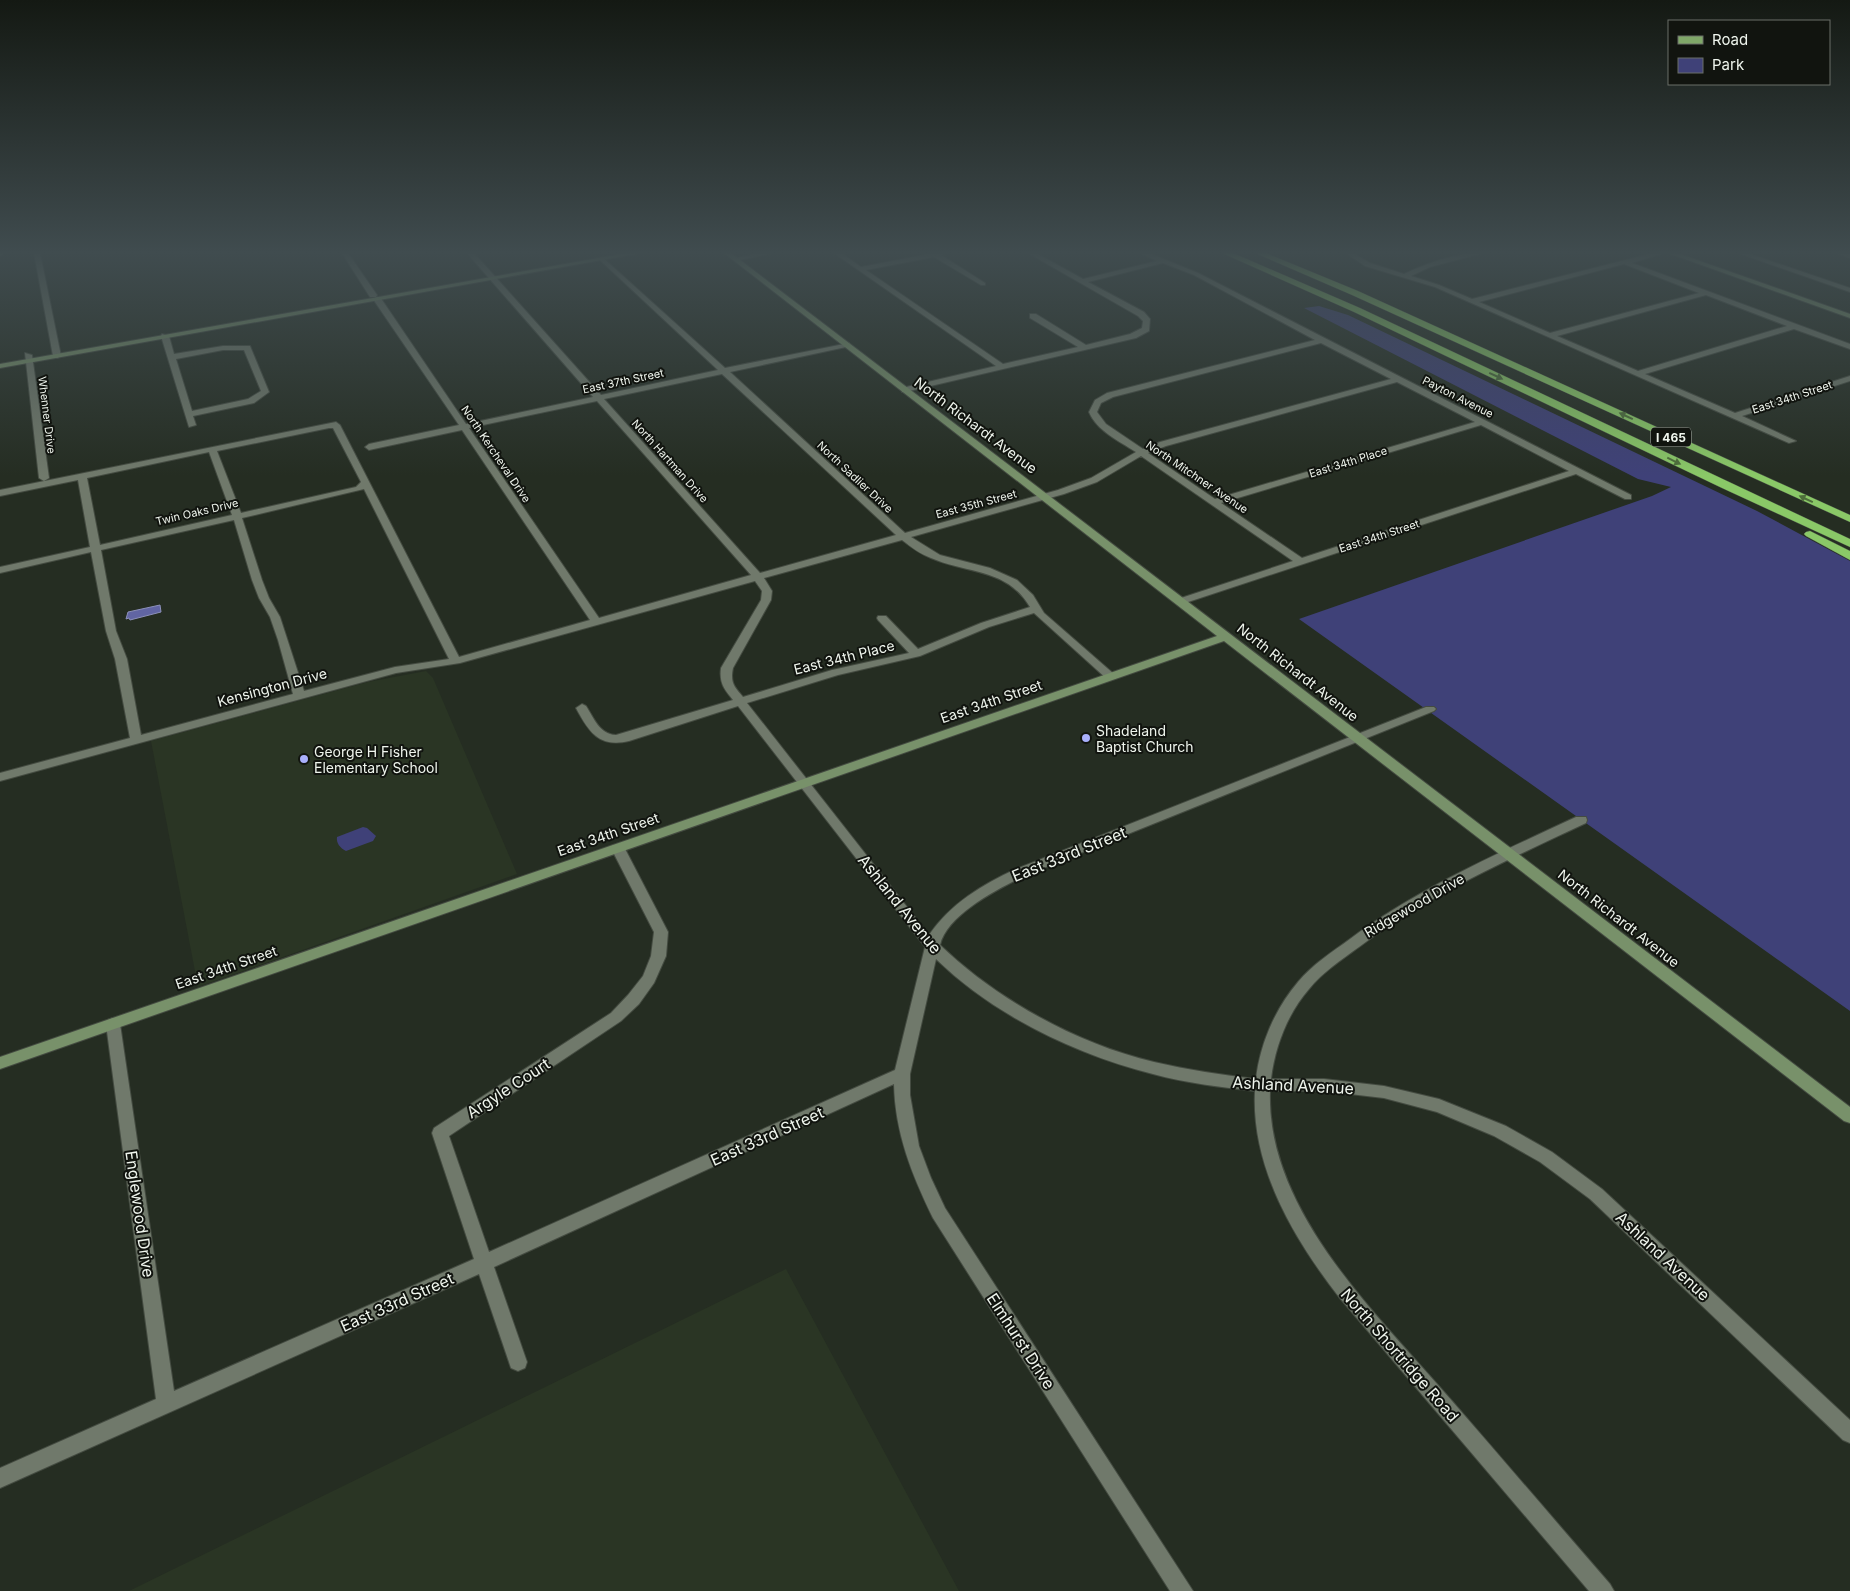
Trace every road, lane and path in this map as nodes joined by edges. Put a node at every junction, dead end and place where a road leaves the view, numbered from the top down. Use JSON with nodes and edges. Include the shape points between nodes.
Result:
{"nodes":[{"id":1,"x":51,"y":327,"type":"edge"},
{"id":2,"x":203,"y":327,"type":"edge"},
{"id":3,"x":212,"y":327,"type":"edge"},
{"id":4,"x":396,"y":327,"type":"edge"},
{"id":5,"x":536,"y":327,"type":"edge"},
{"id":6,"x":675,"y":327,"type":"edge"},
{"id":7,"x":823,"y":327,"type":"edge"},
{"id":8,"x":944,"y":327,"type":"edge"},
{"id":9,"x":1052,"y":327,"type":"edge"},
{"id":10,"x":1146,"y":327,"type":"edge"},
{"id":11,"x":1299,"y":327,"type":"edge"},
{"id":12,"x":1393,"y":327,"type":"edge"},
{"id":13,"x":1430,"y":327,"type":"edge"},
{"id":14,"x":1532,"y":327,"type":"edge"},
{"id":15,"x":1579,"y":327,"type":"edge"},
{"id":16,"x":1791,"y":327,"type":"edge"},
{"id":17,"x":1798,"y":327,"type":"edge"},
{"id":18,"x":1550,"y":335,"type":"junction"},
{"id":19,"x":165,"y":336,"type":"junction"},
{"id":20,"x":1323,"y":340,"type":"junction"},
{"id":21,"x":846,"y":345,"type":"junction"},
{"id":22,"x":1084,"y":347,"type":"junction"},
{"id":23,"x":1850,"y":347,"type":"edge"},
{"id":24,"x":56,"y":353,"type":"junction"},
{"id":25,"x":28,"y":358,"type":"junction"},
{"id":26,"x":172,"y":358,"type":"junction"},
{"id":27,"x":0,"y":360,"type":"edge"},
{"id":28,"x":0,"y":366,"type":"edge"},
{"id":29,"x":1002,"y":367,"type":"junction"},
{"id":30,"x":723,"y":371,"type":"junction"},
{"id":31,"x":1637,"y":374,"type":"junction"},
{"id":32,"x":1850,"y":378,"type":"edge"},
{"id":33,"x":1398,"y":379,"type":"junction"},
{"id":34,"x":905,"y":390,"type":"junction"},
{"id":35,"x":599,"y":398,"type":"junction"},
{"id":36,"x":189,"y":414,"type":"junction"},
{"id":37,"x":1735,"y":416,"type":"junction"},
{"id":38,"x":1483,"y":422,"type":"junction"},
{"id":39,"x":192,"y":424,"type":"dead end"},
{"id":40,"x":464,"y":426,"type":"junction"},
{"id":41,"x":1792,"y":441,"type":"dead end"},
{"id":42,"x":369,"y":447,"type":"dead end"},
{"id":43,"x":212,"y":449,"type":"junction"},
{"id":44,"x":1141,"y":453,"type":"junction"},
{"id":45,"x":1577,"y":471,"type":"junction"},
{"id":46,"x":82,"y":476,"type":"junction"},
{"id":47,"x":44,"y":478,"type":"dead end"},
{"id":48,"x":366,"y":484,"type":"junction"},
{"id":49,"x":1726,"y":486,"type":"junction"},
{"id":50,"x":0,"y":493,"type":"edge"},
{"id":51,"x":1045,"y":496,"type":"junction"},
{"id":52,"x":1628,"y":497,"type":"dead end"},
{"id":53,"x":1214,"y":502,"type":"junction"},
{"id":54,"x":238,"y":516,"type":"junction"},
{"id":55,"x":1850,"y":519,"type":"edge"},
{"id":56,"x":903,"y":536,"type":"junction"},
{"id":57,"x":1850,"y":543,"type":"edge"},
{"id":58,"x":94,"y":548,"type":"junction"},
{"id":59,"x":1850,"y":556,"type":"edge"},
{"id":60,"x":1301,"y":562,"type":"junction"},
{"id":61,"x":0,"y":570,"type":"edge"},
{"id":62,"x":758,"y":577,"type":"junction"},
{"id":63,"x":1182,"y":602,"type":"junction"},
{"id":64,"x":1036,"y":609,"type":"junction"},
{"id":65,"x":882,"y":618,"type":"dead end"},
{"id":66,"x":596,"y":621,"type":"junction"},
{"id":67,"x":552,"y":634,"type":"joint"},
{"id":68,"x":1227,"y":636,"type":"junction"},
{"id":69,"x":916,"y":654,"type":"junction"},
{"id":70,"x":456,"y":661,"type":"junction"},
{"id":71,"x":1111,"y":677,"type":"junction"},
{"id":72,"x":299,"y":695,"type":"junction"},
{"id":73,"x":739,"y":702,"type":"junction"},
{"id":74,"x":582,"y":708,"type":"dead end"},
{"id":75,"x":1430,"y":709,"type":"dead end"},
{"id":76,"x":1359,"y":738,"type":"junction"},
{"id":77,"x":136,"y":740,"type":"junction"},
{"id":78,"x":0,"y":777,"type":"edge"},
{"id":79,"x":804,"y":784,"type":"junction"},
{"id":80,"x":1581,"y":820,"type":"dead end"},
{"id":81,"x":618,"y":848,"type":"junction"},
{"id":82,"x":1510,"y":854,"type":"junction"},
{"id":83,"x":932,"y":946,"type":"junction"},
{"id":84,"x":113,"y":1024,"type":"junction"},
{"id":85,"x":0,"y":1063,"type":"edge"},
{"id":86,"x":902,"y":1074,"type":"junction"},
{"id":87,"x":1264,"y":1086,"type":"junction"},
{"id":88,"x":1850,"y":1116,"type":"edge"},
{"id":89,"x":484,"y":1263,"type":"junction"},
{"id":90,"x":518,"y":1362,"type":"dead end"},
{"id":91,"x":166,"y":1404,"type":"junction"},
{"id":92,"x":1850,"y":1433,"type":"edge"},
{"id":93,"x":0,"y":1478,"type":"edge"},
{"id":94,"x":1182,"y":1591,"type":"edge"},
{"id":95,"x":1603,"y":1591,"type":"edge"}],
"edges":[{"from":1,"to":24,"type":"street"},
{"from":2,"to":24,"type":"street"},
{"from":3,"to":19,"type":"street"},
{"from":4,"to":40,"type":"street","name":"North Kercheval Drive"},
{"from":5,"to":35,"type":"street","name":"North Hartman Drive"},
{"from":6,"to":30,"type":"street","name":"North Sadlier Drive"},
{"from":7,"to":21,"type":"street","name":"North Richardt Avenue"},
{"from":8,"to":29,"type":"street"},
{"from":9,"to":22,"type":"street"},
{"from":10,"to":22,"type":"street","via":[[1133,336]]},
{"from":11,"to":20,"type":"street","name":"Payton Avenue"},
{"from":12,"to":49,"type":"highway","number":"I 465","one_way":true},
{"from":55,"to":13,"type":"highway","number":"I 465","one_way":true},
{"from":14,"to":18,"type":"street"},
{"from":15,"to":18,"type":"street"},
{"from":16,"to":31,"type":"street"},
{"from":17,"to":23,"type":"street"},
{"from":18,"to":31,"type":"street"},
{"from":19,"to":24,"type":"street"},
{"from":19,"to":26,"type":"street"},
{"from":20,"to":33,"type":"street","name":"Payton Avenue"},
{"from":20,"to":44,"type":"street","name":"North Mitchner Avenue","via":[[1116,393],[1097,403],[1093,412],[1097,421]]},
{"from":21,"to":30,"type":"street","name":"East 37th Street"},
{"from":21,"to":34,"type":"street","name":"North Richardt Avenue"},
{"from":22,"to":29,"type":"street"},
{"from":24,"to":25,"type":"street"},
{"from":25,"to":27,"type":"street"},
{"from":25,"to":28,"type":"street"},
{"from":25,"to":47,"type":"street","name":"Whenner Drive"},
{"from":26,"to":36,"type":"street"},
{"from":26,"to":36,"type":"street","via":[[224,348],[247,348],[265,392],[251,401]]},
{"from":29,"to":34,"type":"street"},
{"from":30,"to":35,"type":"street","name":"East 37th Street"},
{"from":30,"to":56,"type":"street","name":"North Sadlier Drive"},
{"from":31,"to":37,"type":"street"},
{"from":32,"to":37,"type":"street","name":"East 34th Street"},
{"from":33,"to":38,"type":"street","name":"Payton Avenue"},
{"from":33,"to":44,"type":"street","name":"East 35th Street","via":[[1176,440]]},
{"from":34,"to":51,"type":"street","name":"North Richardt Avenue"},
{"from":35,"to":40,"type":"street","name":"East 37th Street"},
{"from":35,"to":62,"type":"street","name":"North Hartman Drive"},
{"from":36,"to":39,"type":"street"},
{"from":37,"to":41,"type":"street"},
{"from":38,"to":45,"type":"street","name":"Payton Avenue"},
{"from":38,"to":53,"type":"street","name":"East 34th Place"},
{"from":40,"to":42,"type":"street"},
{"from":40,"to":66,"type":"street","name":"North Kercheval Drive"},
{"from":43,"to":46,"type":"street"},
{"from":43,"to":48,"type":"street","via":[[336,425]]},
{"from":43,"to":54,"type":"street"},
{"from":44,"to":51,"type":"street","name":"East 35th Street","via":[[1094,480]]},
{"from":44,"to":53,"type":"street","name":"North Mitchner Avenue"},
{"from":45,"to":52,"type":"street","name":"Payton Avenue"},
{"from":45,"to":60,"type":"street","name":"East 34th Street"},
{"from":46,"to":50,"type":"street"},
{"from":46,"to":58,"type":"street"},
{"from":48,"to":54,"type":"street","name":"Twin Oaks Drive"},
{"from":48,"to":70,"type":"street"},
{"from":49,"to":57,"type":"highway","number":"I 465"},
{"from":49,"to":59,"type":"highway"},
{"from":51,"to":56,"type":"street","name":"East 35th Street"},
{"from":51,"to":63,"type":"street","name":"North Richardt Avenue"},
{"from":53,"to":60,"type":"street","name":"North Mitchner Avenue"},
{"from":54,"to":58,"type":"street","name":"Twin Oaks Drive"},
{"from":54,"to":72,"type":"street","via":[[256,580],[277,625]]},
{"from":56,"to":62,"type":"street","name":"East 35th Street"},
{"from":56,"to":64,"type":"street","name":"North Sadlier Drive","via":[[936,557],[1010,580]]},
{"from":58,"to":61,"type":"street","name":"Twin Oaks Drive"},
{"from":58,"to":77,"type":"street","via":[[110,631],[121,659]]},
{"from":60,"to":63,"type":"street","name":"East 34th Street"},
{"from":62,"to":66,"type":"street","name":"East 35th Street"},
{"from":62,"to":73,"type":"street","name":"North Hartman Drive","via":[[766,588],[766,600],[725,676],[727,685]]},
{"from":63,"to":68,"type":"street","name":"North Richardt Avenue"},
{"from":64,"to":69,"type":"street","name":"East 34th Place","via":[[985,625]]},
{"from":64,"to":71,"type":"street","name":"North Sadlier Drive"},
{"from":65,"to":69,"type":"street"},
{"from":66,"to":67,"type":"street","name":"East 35th Street"},
{"from":67,"to":70,"type":"street","name":"Kensington Drive"},
{"from":68,"to":71,"type":"street","name":"East 34th Street"},
{"from":68,"to":76,"type":"street","name":"North Richardt Avenue"},
{"from":69,"to":73,"type":"street","name":"East 34th Place","via":[[836,672]]},
{"from":70,"to":72,"type":"street","name":"Kensington Drive","via":[[394,670]]},
{"from":71,"to":79,"type":"street","name":"East 34th Street"},
{"from":72,"to":77,"type":"street","name":"Kensington Drive"},
{"from":73,"to":74,"type":"street","name":"East 34th Place","via":[[616,739],[596,732]]},
{"from":73,"to":79,"type":"street","name":"Ashland Avenue"},
{"from":75,"to":76,"type":"street","name":"East 33rd Street"},
{"from":76,"to":82,"type":"street","name":"North Richardt Avenue"},
{"from":76,"to":83,"type":"street","name":"East 33rd Street","via":[[1000,882],[946,921]]},
{"from":77,"to":78,"type":"street","name":"Kensington Drive"},
{"from":79,"to":81,"type":"street","name":"East 34th Street"},
{"from":79,"to":83,"type":"street","name":"Ashland Avenue"},
{"from":80,"to":82,"type":"street","name":"Ridgewood Drive"},
{"from":81,"to":84,"type":"street","name":"East 34th Street"},
{"from":81,"to":89,"type":"street","name":"Argyle Court","via":[[661,932],[662,943],[648,981],[632,1003],[616,1016],[440,1133]]},
{"from":82,"to":87,"type":"street","name":"Ridgewood Drive","via":[[1412,904],[1359,938],[1316,972],[1292,1000],[1276,1028]]},
{"from":82,"to":88,"type":"street","name":"North Richardt Avenue"},
{"from":83,"to":86,"type":"street","name":"East 33rd Street"},
{"from":83,"to":87,"type":"street","name":"Ashland Avenue","via":[[992,997],[1038,1024],[1096,1050],[1153,1068]]},
{"from":84,"to":85,"type":"street","name":"East 34th Street"},
{"from":84,"to":91,"type":"street","name":"Englewood Drive"},
{"from":86,"to":89,"type":"street","name":"East 33rd Street"},
{"from":86,"to":94,"type":"street","name":"Elmhurst Drive","via":[[901,1099],[907,1137],[939,1213]]},
{"from":87,"to":92,"type":"street","name":"Ashland Avenue","via":[[1347,1087],[1408,1097],[1462,1114],[1523,1143],[1568,1172],[1610,1206]]},
{"from":87,"to":95,"type":"street","name":"North Shortridge Road","via":[[1264,1125],[1273,1165],[1289,1206],[1318,1256],[1351,1299]]},
{"from":89,"to":90,"type":"street","name":"Argyle Court"},
{"from":89,"to":91,"type":"street","name":"East 33rd Street"},
{"from":91,"to":93,"type":"street","name":"East 33rd Street"}]}
